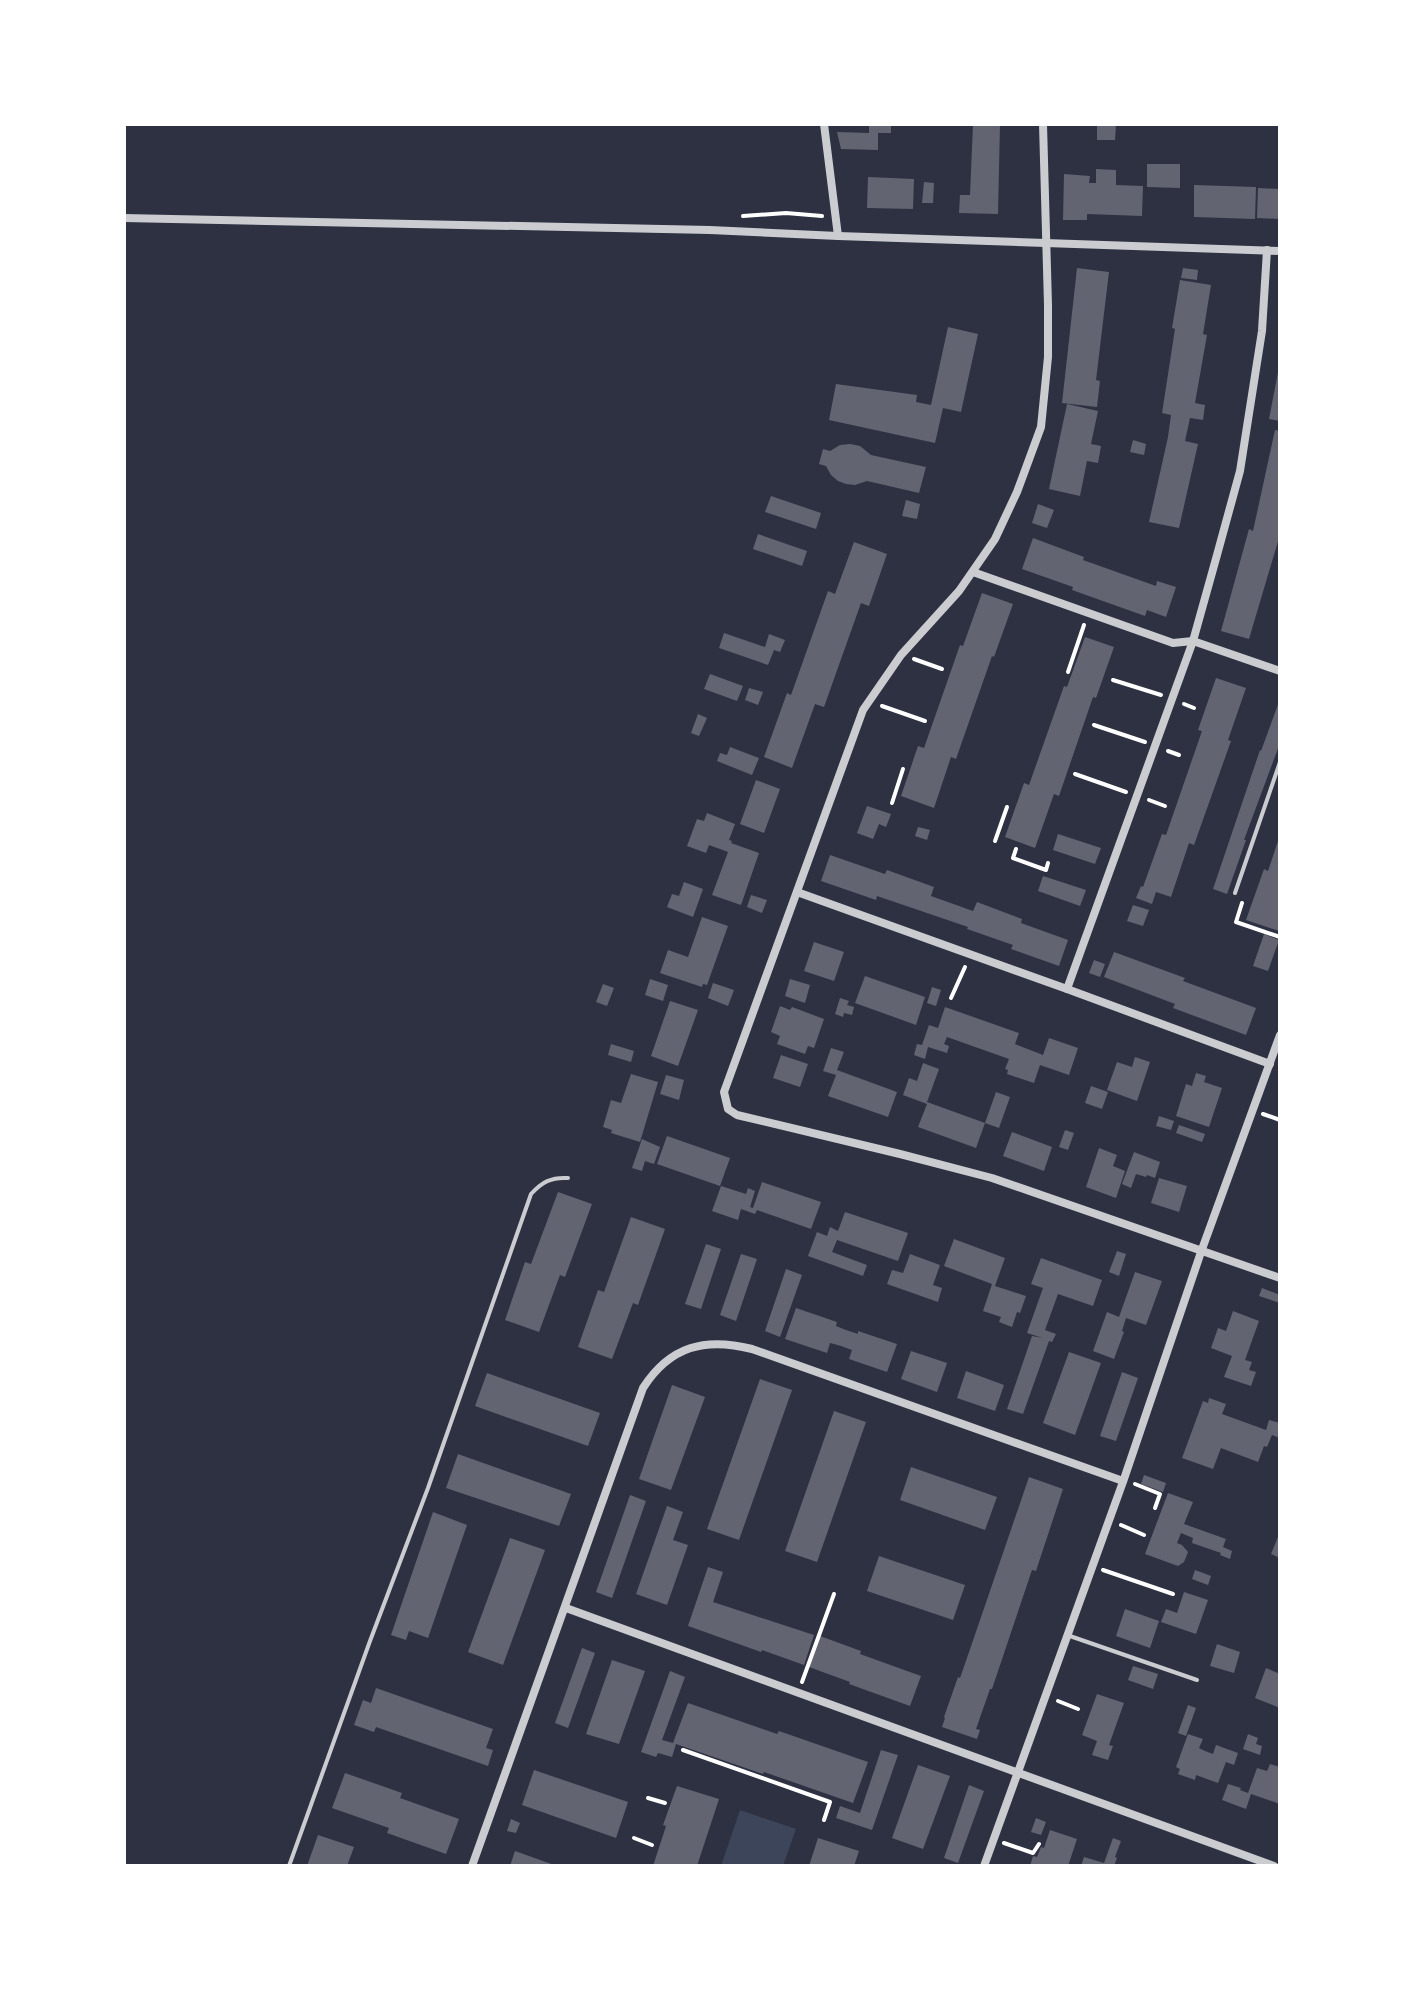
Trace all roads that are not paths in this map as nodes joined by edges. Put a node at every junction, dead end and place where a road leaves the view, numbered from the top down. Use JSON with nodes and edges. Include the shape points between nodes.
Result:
{"nodes":[{"id":1,"x":824,"y":124,"type":"edge"},
{"id":2,"x":1043,"y":124,"type":"edge"},
{"id":3,"x":124,"y":218,"type":"edge"},
{"id":4,"x":838,"y":236,"type":"junction"},
{"id":5,"x":1048,"y":243,"type":"junction"},
{"id":6,"x":1267,"y":250,"type":"junction"},
{"id":7,"x":1280,"y":251,"type":"edge"},
{"id":8,"x":973,"y":572,"type":"junction"},
{"id":9,"x":1193,"y":641,"type":"junction"},
{"id":10,"x":1280,"y":671,"type":"edge"},
{"id":11,"x":1280,"y":762,"type":"edge"},
{"id":12,"x":797,"y":892,"type":"junction"},
{"id":13,"x":1235,"y":893,"type":"road end"},
{"id":14,"x":1067,"y":989,"type":"junction"},
{"id":15,"x":1280,"y":1035,"type":"edge"},
{"id":16,"x":1270,"y":1064,"type":"junction"},
{"id":17,"x":568,"y":1178,"type":"dead end"},
{"id":18,"x":1201,"y":1252,"type":"junction"},
{"id":19,"x":1280,"y":1278,"type":"edge"},
{"id":20,"x":1123,"y":1480,"type":"junction"},
{"id":21,"x":566,"y":1608,"type":"junction"},
{"id":22,"x":1067,"y":1635,"type":"junction"},
{"id":23,"x":1197,"y":1680,"type":"dead end"},
{"id":24,"x":1016,"y":1773,"type":"junction"},
{"id":25,"x":289,"y":1866,"type":"edge"},
{"id":26,"x":472,"y":1866,"type":"edge"},
{"id":27,"x":984,"y":1866,"type":"edge"},
{"id":28,"x":1274,"y":1866,"type":"edge"}],
"edges":[{"from":1,"to":4,"type":"street"},
{"from":2,"to":5,"type":"street"},
{"from":3,"to":4,"type":"street"},
{"from":4,"to":5,"type":"street"},
{"from":5,"to":6,"type":"street"},
{"from":5,"to":8,"type":"street","via":[[1048,357],[1041,427],[995,539]]},
{"from":6,"to":7,"type":"street"},
{"from":6,"to":9,"type":"street","via":[[1262,331],[1240,471]]},
{"from":8,"to":9,"type":"street","via":[[1173,643]]},
{"from":8,"to":12,"type":"street","via":[[868,701]]},
{"from":9,"to":10,"type":"street"},
{"from":9,"to":14,"type":"street"},
{"from":11,"to":13,"type":"lane"},
{"from":12,"to":14,"type":"street"},
{"from":12,"to":18,"type":"street","via":[[724,1092],[728,1109],[992,1178]]},
{"from":14,"to":16,"type":"street"},
{"from":15,"to":16,"type":"street"},
{"from":16,"to":18,"type":"street"},
{"from":17,"to":25,"type":"lane","via":[[554,1178],[531,1194]]},
{"from":18,"to":19,"type":"street"},
{"from":18,"to":20,"type":"street"},
{"from":20,"to":21,"type":"street","via":[[752,1349],[714,1343],[688,1347],[663,1363],[643,1388]]},
{"from":20,"to":22,"type":"street"},
{"from":21,"to":24,"type":"street"},
{"from":21,"to":26,"type":"street"},
{"from":22,"to":23,"type":"lane"},
{"from":22,"to":24,"type":"street"},
{"from":24,"to":27,"type":"street"},
{"from":24,"to":28,"type":"street"}]}
